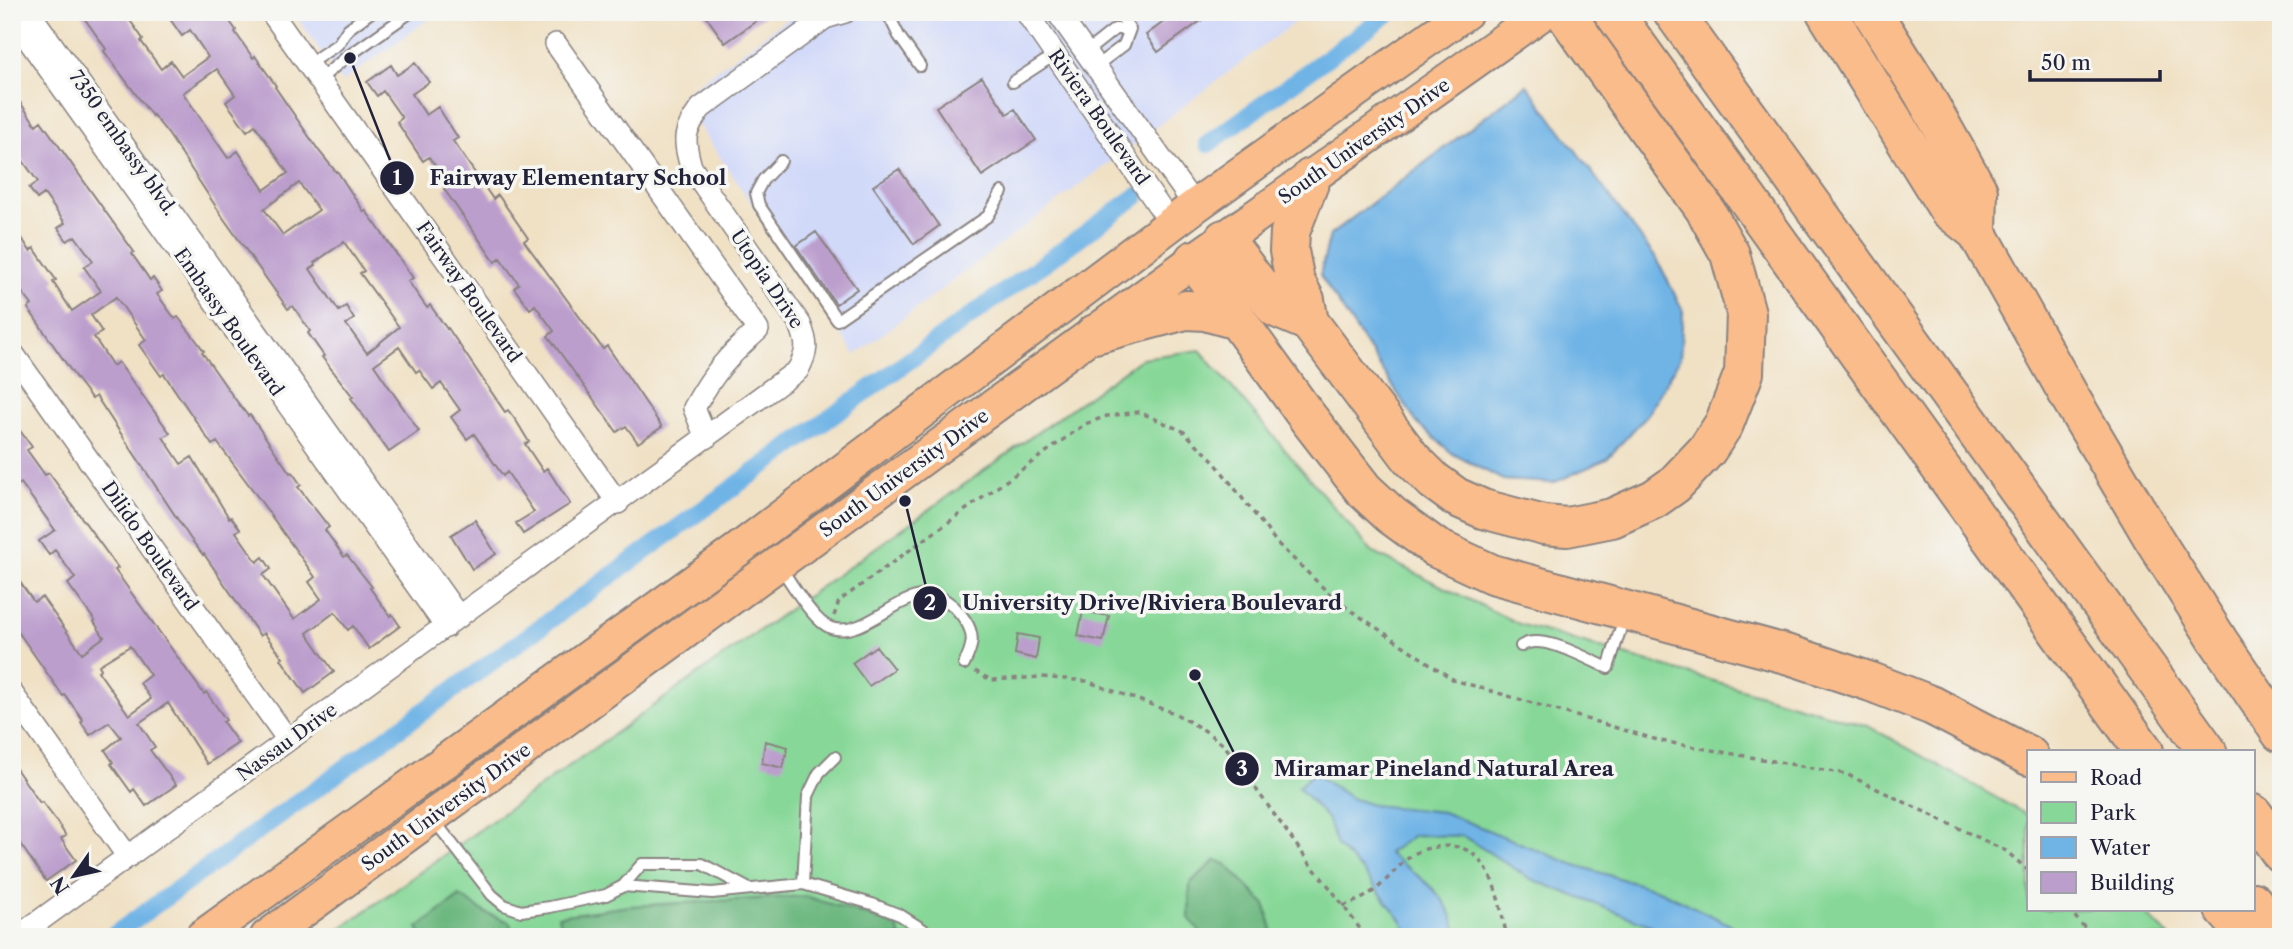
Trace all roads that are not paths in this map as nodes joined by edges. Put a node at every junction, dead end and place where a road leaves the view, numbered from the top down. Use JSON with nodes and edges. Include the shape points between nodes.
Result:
{"nodes":[{"id":1,"x":29,"y":12,"type":"edge"},
{"id":2,"x":271,"y":12,"type":"edge"},
{"id":3,"x":371,"y":12,"type":"edge"},
{"id":4,"x":411,"y":12,"type":"edge"},
{"id":5,"x":845,"y":12,"type":"edge"},
{"id":6,"x":887,"y":12,"type":"edge"},
{"id":7,"x":1026,"y":12,"type":"edge"},
{"id":8,"x":1058,"y":12,"type":"edge"},
{"id":9,"x":1118,"y":12,"type":"edge"},
{"id":10,"x":1466,"y":12,"type":"edge"},
{"id":11,"x":1544,"y":12,"type":"edge"},
{"id":12,"x":1564,"y":12,"type":"edge"},
{"id":13,"x":1673,"y":12,"type":"edge"},
{"id":14,"x":1826,"y":12,"type":"edge"},
{"id":15,"x":1872,"y":12,"type":"edge"},
{"id":16,"x":12,"y":17,"type":"edge"},
{"id":17,"x":1619,"y":21,"type":"edge"},
{"id":18,"x":1130,"y":29,"type":"junction"},
{"id":19,"x":556,"y":44,"type":"dead end"},
{"id":20,"x":1056,"y":54,"type":"junction"},
{"id":21,"x":1091,"y":59,"type":"junction"},
{"id":22,"x":920,"y":66,"type":"dead end"},
{"id":23,"x":314,"y":72,"type":"junction"},
{"id":24,"x":1013,"y":82,"type":"dead end"},
{"id":25,"x":781,"y":161,"type":"dead end"},
{"id":26,"x":1311,"y":178,"type":"junction"},
{"id":27,"x":1002,"y":192,"type":"dead end"},
{"id":28,"x":1183,"y":215,"type":"junction"},
{"id":29,"x":1977,"y":232,"type":"junction"},
{"id":30,"x":1209,"y":250,"type":"junction"},
{"id":31,"x":1237,"y":320,"type":"junction"},
{"id":32,"x":1309,"y":322,"type":"junction"},
{"id":33,"x":1096,"y":334,"type":"junction"},
{"id":34,"x":12,"y":352,"type":"edge"},
{"id":35,"x":706,"y":438,"type":"junction"},
{"id":36,"x":618,"y":503,"type":"junction"},
{"id":37,"x":779,"y":564,"type":"junction"},
{"id":38,"x":1626,"y":612,"type":"junction"},
{"id":39,"x":452,"y":622,"type":"junction"},
{"id":40,"x":1521,"y":646,"type":"dead end"},
{"id":41,"x":964,"y":664,"type":"road end"},
{"id":42,"x":12,"y":693,"type":"edge"},
{"id":43,"x":2281,"y":733,"type":"edge"},
{"id":44,"x":288,"y":740,"type":"junction"},
{"id":45,"x":2143,"y":750,"type":"edge"},
{"id":46,"x":2206,"y":750,"type":"edge"},
{"id":47,"x":2027,"y":755,"type":"edge"},
{"id":48,"x":835,"y":757,"type":"dead end"},
{"id":49,"x":2254,"y":815,"type":"edge"},
{"id":50,"x":431,"y":817,"type":"junction"},
{"id":51,"x":2281,"y":853,"type":"edge"},
{"id":52,"x":128,"y":857,"type":"junction"},
{"id":53,"x":803,"y":884,"type":"junction"},
{"id":54,"x":623,"y":886,"type":"junction"},
{"id":55,"x":749,"y":889,"type":"junction"},
{"id":56,"x":2254,"y":903,"type":"edge"},
{"id":57,"x":2226,"y":911,"type":"edge"},
{"id":58,"x":17,"y":937,"type":"edge"},
{"id":59,"x":202,"y":937,"type":"edge"},
{"id":60,"x":267,"y":937,"type":"edge"},
{"id":61,"x":935,"y":937,"type":"edge"},
{"id":62,"x":2249,"y":937,"type":"edge"},
{"id":63,"x":2278,"y":937,"type":"edge"}],
"edges":[{"from":1,"to":39,"type":"street","name":"7350 embassy blvd."},
{"from":2,"to":23,"type":"street","name":"Fairway Boulevard"},
{"from":3,"to":23,"type":"lane","via":[[348,29]]},
{"from":4,"to":23,"type":"lane","via":[[344,59]]},
{"from":5,"to":35,"type":"street","name":"Utopia Drive","via":[[825,18],[701,108],[689,125],[684,144],[691,167],[800,324],[807,341],[798,370]]},
{"from":6,"to":22,"type":"lane"},
{"from":7,"to":20,"type":"street","name":"Riviera Boulevard"},
{"from":8,"to":21,"type":"street","name":"Riviera Boulevard"},
{"from":9,"to":18,"type":"lane"},
{"from":10,"to":28,"type":"main road","name":"South University Drive"},
{"from":11,"to":26,"type":"main road","name":"South University Drive"},
{"from":12,"to":32,"type":"highway","via":[[1704,208],[1730,254],[1746,313],[1744,373],[1724,424],[1707,450],[1674,485],[1612,518],[1567,527],[1544,526],[1483,509],[1456,497],[1411,458]]},
{"from":13,"to":46,"type":"highway"},
{"from":14,"to":29,"type":"highway","via":[[1948,209]]},
{"from":15,"to":29,"type":"highway","via":[[1978,191]]},
{"from":16,"to":39,"type":"street","name":"Embassy Boulevard"},
{"from":17,"to":45,"type":"highway"},
{"from":18,"to":21,"type":"lane","via":[[1124,45]]},
{"from":18,"to":21,"type":"lane","via":[[1115,29]]},
{"from":19,"to":35,"type":"street","via":[[758,330],[711,378],[694,408]]},
{"from":20,"to":24,"type":"lane"},
{"from":20,"to":28,"type":"street","name":"Riviera Boulevard"},
{"from":21,"to":28,"type":"street","name":"Riviera Boulevard"},
{"from":23,"to":36,"type":"street","name":"Fairway Boulevard"},
{"from":25,"to":27,"type":"lane","via":[[756,193],[759,205],[837,320],[988,216]]},
{"from":26,"to":30,"type":"main road","name":"South University Drive"},
{"from":26,"to":32,"type":"highway","via":[[1290,232],[1289,251]]},
{"from":28,"to":30,"type":"main road"},
{"from":28,"to":59,"type":"main road","name":"South University Drive","via":[[750,541]]},
{"from":29,"to":43,"type":"highway","via":[[2152,536]]},
{"from":30,"to":31,"type":"highway"},
{"from":30,"to":32,"type":"highway","via":[[1276,308]]},
{"from":30,"to":33,"type":"main road","name":"South University Drive"},
{"from":31,"to":33,"type":"highway","via":[[1186,310]]},
{"from":31,"to":38,"type":"highway","via":[[1364,490],[1391,516],[1436,548],[1492,574]]},
{"from":33,"to":37,"type":"main road","name":"South University Drive"},
{"from":34,"to":44,"type":"street","name":"Dilido Boulevard"},
{"from":35,"to":36,"type":"street","name":"Utopia Drive"},
{"from":36,"to":39,"type":"street","name":"Utopia Drive"},
{"from":37,"to":41,"type":"lane","via":[[816,617],[830,628],[855,626],[923,594],[941,598],[960,611],[970,626],[974,639]]},
{"from":37,"to":50,"type":"main road","name":"South University Drive"},
{"from":38,"to":40,"type":"lane","via":[[1608,668],[1549,643]]},
{"from":38,"to":47,"type":"highway","via":[[1793,656],[1871,682],[1933,706]]},
{"from":39,"to":44,"type":"street","name":"Nassau Drive"},
{"from":42,"to":52,"type":"street"},
{"from":44,"to":52,"type":"street","name":"Nassau Drive"},
{"from":48,"to":53,"type":"lane","via":[[818,774],[808,796]]},
{"from":49,"to":51,"type":"highway"},
{"from":50,"to":54,"type":"lane","via":[[504,905],[521,911],[606,895]]},
{"from":50,"to":60,"type":"main road","name":"South University Drive"},
{"from":52,"to":58,"type":"street"},
{"from":53,"to":55,"type":"lane"},
{"from":53,"to":61,"type":"lane","via":[[900,915]]},
{"from":54,"to":55,"type":"lane","via":[[712,893]]},
{"from":54,"to":55,"type":"lane","via":[[642,864],[702,864]]},
{"from":56,"to":63,"type":"highway"},
{"from":57,"to":62,"type":"highway"}]}
